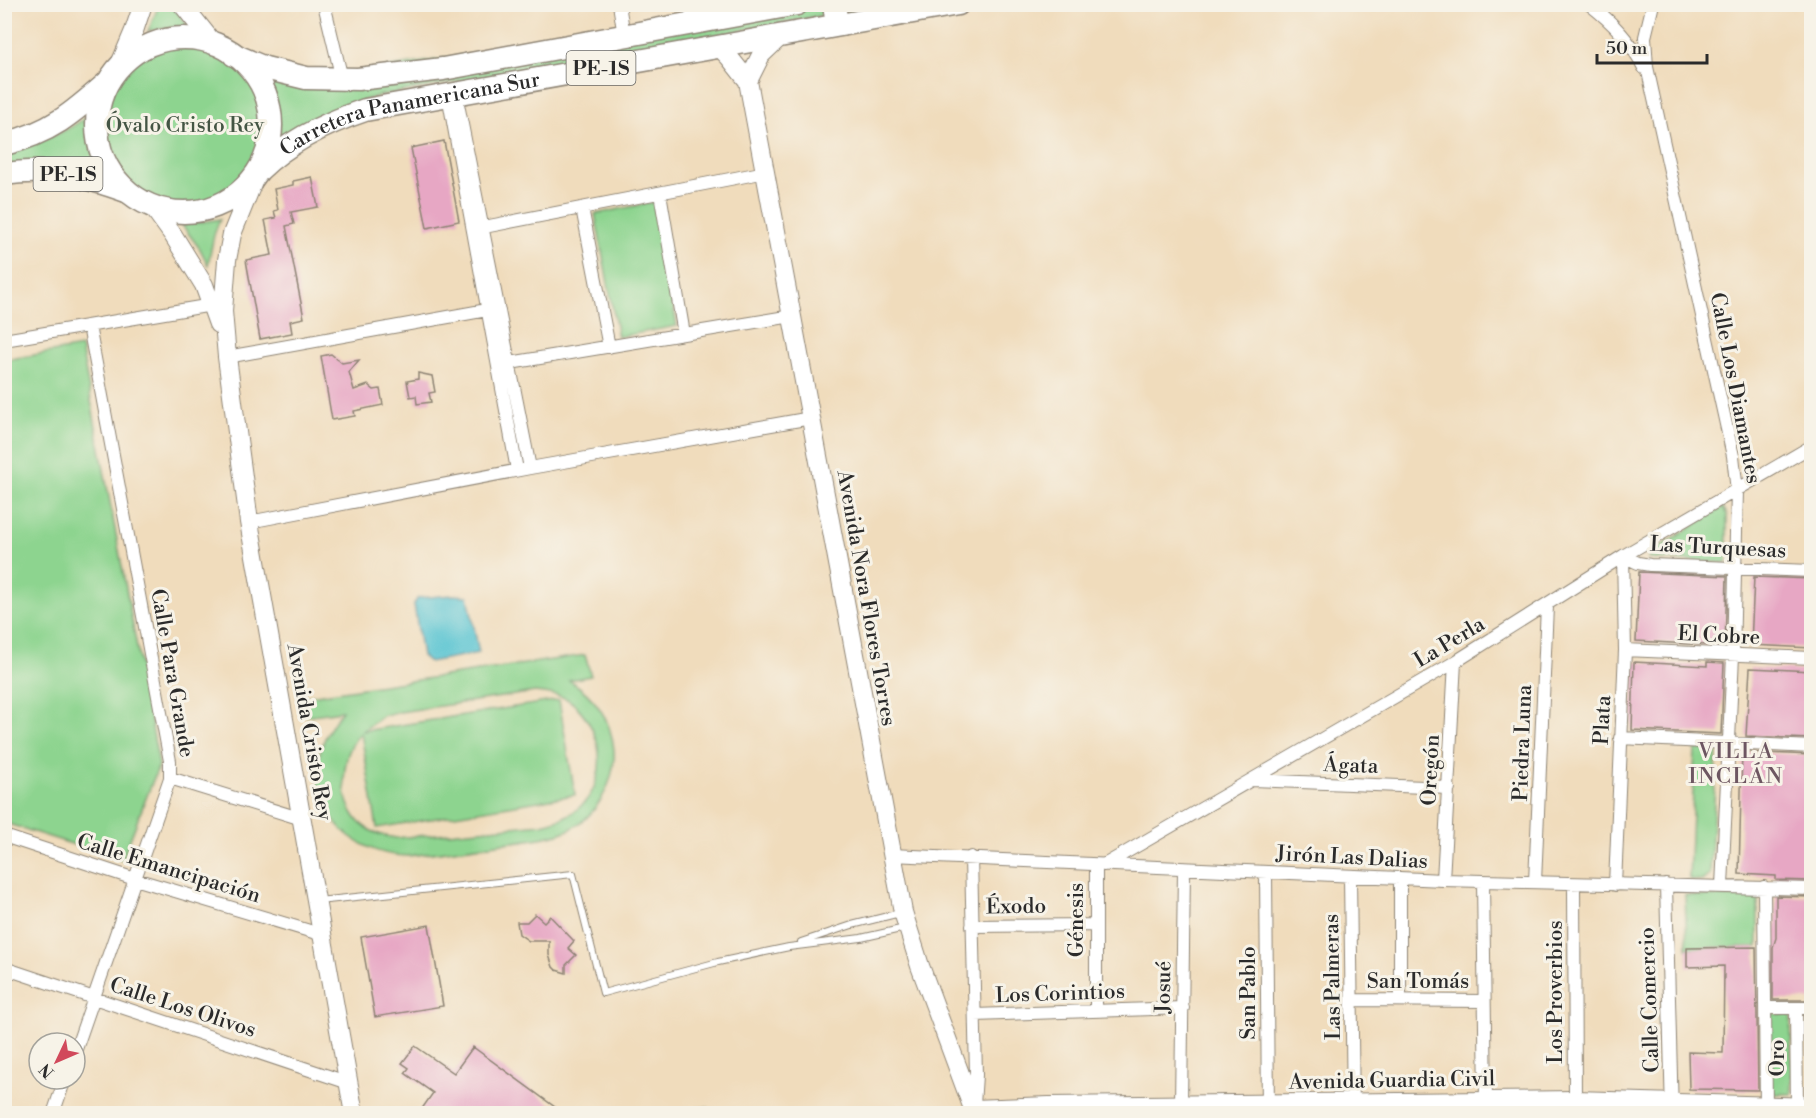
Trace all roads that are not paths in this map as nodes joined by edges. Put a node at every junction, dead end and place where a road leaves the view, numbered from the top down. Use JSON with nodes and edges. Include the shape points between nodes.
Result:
{"nodes":[{"id":1,"x":143,"y":4,"type":"edge"},
{"id":2,"x":182,"y":4,"type":"edge"},
{"id":3,"x":324,"y":4,"type":"edge"},
{"id":4,"x":619,"y":4,"type":"edge"},
{"id":5,"x":797,"y":4,"type":"edge"},
{"id":6,"x":958,"y":4,"type":"edge"},
{"id":7,"x":1589,"y":4,"type":"edge"},
{"id":8,"x":1653,"y":4,"type":"edge"},
{"id":9,"x":836,"y":15,"type":"edge"},
{"id":10,"x":782,"y":35,"type":"junction"},
{"id":11,"x":624,"y":36,"type":"junction"},
{"id":12,"x":214,"y":44,"type":"junction"},
{"id":13,"x":718,"y":46,"type":"junction"},
{"id":14,"x":234,"y":55,"type":"junction"},
{"id":15,"x":113,"y":76,"type":"junction"},
{"id":16,"x":342,"y":79,"type":"junction"},
{"id":17,"x":747,"y":81,"type":"junction"},
{"id":18,"x":1651,"y":82,"type":"junction"},
{"id":19,"x":452,"y":94,"type":"junction"},
{"id":20,"x":4,"y":144,"type":"edge"},
{"id":21,"x":766,"y":172,"type":"junction"},
{"id":22,"x":4,"y":174,"type":"edge"},
{"id":23,"x":257,"y":174,"type":"junction"},
{"id":24,"x":129,"y":192,"type":"junction"},
{"id":25,"x":660,"y":193,"type":"junction"},
{"id":26,"x":152,"y":206,"type":"junction"},
{"id":27,"x":582,"y":208,"type":"junction"},
{"id":28,"x":484,"y":227,"type":"junction"},
{"id":29,"x":212,"y":305,"type":"junction"},
{"id":30,"x":487,"y":310,"type":"junction"},
{"id":31,"x":792,"y":316,"type":"junction"},
{"id":32,"x":89,"y":326,"type":"junction"},
{"id":33,"x":684,"y":334,"type":"junction"},
{"id":34,"x":4,"y":340,"type":"edge"},
{"id":35,"x":609,"y":347,"type":"junction"},
{"id":36,"x":227,"y":357,"type":"junction"},
{"id":37,"x":510,"y":363,"type":"junction"},
{"id":38,"x":811,"y":418,"type":"junction"},
{"id":39,"x":1812,"y":446,"type":"edge"},
{"id":40,"x":530,"y":468,"type":"junction"},
{"id":41,"x":517,"y":470,"type":"junction"},
{"id":42,"x":1737,"y":491,"type":"junction"},
{"id":43,"x":249,"y":522,"type":"junction"},
{"id":44,"x":1623,"y":556,"type":"junction"},
{"id":45,"x":1735,"y":568,"type":"junction"},
{"id":46,"x":1812,"y":571,"type":"edge"},
{"id":47,"x":1547,"y":606,"type":"junction"},
{"id":48,"x":1625,"y":650,"type":"junction"},
{"id":49,"x":1733,"y":656,"type":"junction"},
{"id":50,"x":1812,"y":658,"type":"edge"},
{"id":51,"x":1455,"y":662,"type":"junction"},
{"id":52,"x":1620,"y":738,"type":"junction"},
{"id":53,"x":1728,"y":744,"type":"junction"},
{"id":54,"x":1812,"y":747,"type":"edge"},
{"id":55,"x":170,"y":778,"type":"junction"},
{"id":56,"x":1251,"y":779,"type":"junction"},
{"id":57,"x":1449,"y":788,"type":"junction"},
{"id":58,"x":302,"y":819,"type":"junction"},
{"id":59,"x":4,"y":836,"type":"edge"},
{"id":60,"x":891,"y":855,"type":"junction"},
{"id":61,"x":971,"y":857,"type":"junction"},
{"id":62,"x":1099,"y":865,"type":"junction"},
{"id":63,"x":1185,"y":869,"type":"junction"},
{"id":64,"x":1266,"y":873,"type":"junction"},
{"id":65,"x":1350,"y":876,"type":"junction"},
{"id":66,"x":1400,"y":878,"type":"junction"},
{"id":67,"x":135,"y":879,"type":"junction"},
{"id":68,"x":1443,"y":880,"type":"junction"},
{"id":69,"x":1483,"y":882,"type":"junction"},
{"id":70,"x":1535,"y":882,"type":"junction"},
{"id":71,"x":1574,"y":884,"type":"junction"},
{"id":72,"x":1615,"y":885,"type":"junction"},
{"id":73,"x":1666,"y":885,"type":"junction"},
{"id":74,"x":1722,"y":886,"type":"junction"},
{"id":75,"x":1764,"y":887,"type":"junction"},
{"id":76,"x":1812,"y":889,"type":"edge"},
{"id":77,"x":317,"y":901,"type":"junction"},
{"id":78,"x":905,"y":920,"type":"junction"},
{"id":79,"x":1096,"y":925,"type":"junction"},
{"id":80,"x":972,"y":926,"type":"junction"},
{"id":81,"x":323,"y":935,"type":"junction"},
{"id":82,"x":789,"y":947,"type":"junction"},
{"id":83,"x":4,"y":968,"type":"edge"},
{"id":84,"x":94,"y":998,"type":"junction"},
{"id":85,"x":1353,"y":1000,"type":"junction"},
{"id":86,"x":1400,"y":1000,"type":"junction"},
{"id":87,"x":1484,"y":1000,"type":"junction"},
{"id":88,"x":1183,"y":1008,"type":"junction"},
{"id":89,"x":1765,"y":1008,"type":"junction"},
{"id":90,"x":1796,"y":1008,"type":"junction"},
{"id":91,"x":1812,"y":1008,"type":"edge"},
{"id":92,"x":1096,"y":1011,"type":"junction"},
{"id":93,"x":975,"y":1015,"type":"junction"},
{"id":94,"x":82,"y":1031,"type":"edge"},
{"id":95,"x":349,"y":1083,"type":"junction"},
{"id":96,"x":61,"y":1091,"type":"edge"},
{"id":97,"x":1575,"y":1100,"type":"junction"},
{"id":98,"x":1486,"y":1101,"type":"junction"},
{"id":99,"x":1182,"y":1105,"type":"junction"},
{"id":100,"x":1532,"y":1107,"type":"edge"},
{"id":101,"x":1804,"y":1107,"type":"edge"},
{"id":102,"x":1353,"y":1108,"type":"edge"},
{"id":103,"x":1445,"y":1108,"type":"edge"},
{"id":104,"x":1672,"y":1108,"type":"edge"},
{"id":105,"x":1268,"y":1109,"type":"edge"},
{"id":106,"x":1050,"y":1110,"type":"edge"},
{"id":107,"x":1138,"y":1110,"type":"edge"},
{"id":108,"x":1766,"y":1110,"type":"edge"},
{"id":109,"x":975,"y":1111,"type":"edge"},
{"id":110,"x":53,"y":1113,"type":"edge"},
{"id":111,"x":354,"y":1113,"type":"edge"}],
"edges":[{"from":1,"to":15,"type":"street"},
{"from":2,"to":12,"type":"street"},
{"from":3,"to":16,"type":"street"},
{"from":4,"to":11,"type":"street"},
{"from":5,"to":11,"type":"highway","name":"Carretera Panamericana Sur","number":"PE-1S"},
{"from":6,"to":9,"type":"highway","name":"Carretera Panamericana Sur","number":"PE-1S"},
{"from":7,"to":18,"type":"street","name":"Calle Los Diamantes","via":[[1632,46]]},
{"from":8,"to":18,"type":"street","name":"Calle Los Diamantes","via":[[1645,37]]},
{"from":9,"to":10,"type":"highway","name":"Carretera Panamericana Sur","number":"PE-1S"},
{"from":10,"to":13,"type":"highway","name":"Carretera Panamericana Sur","number":"PE-1S"},
{"from":10,"to":17,"type":"street","via":[[761,55]]},
{"from":11,"to":16,"type":"highway","name":"Carretera Panamericana Sur","number":"PE-1S","via":[[443,69]]},
{"from":12,"to":14,"type":"highway","number":"PE-1S"},
{"from":12,"to":15,"type":"highway","number":"PE-1S","via":[[192,39],[169,40],[141,50]]},
{"from":13,"to":17,"type":"street","name":"Avenida Nora Flores Torres"},
{"from":13,"to":19,"type":"highway","name":"Carretera Panamericana Sur","number":"PE-1S"},
{"from":14,"to":16,"type":"highway","name":"Carretera Panamericana Sur","number":"PE-1S","via":[[306,78]]},
{"from":14,"to":23,"type":"highway","number":"PE-1S","via":[[255,75],[268,101],[271,129]]},
{"from":15,"to":20,"type":"highway","number":"PE-1S","via":[[61,122],[41,133]]},
{"from":15,"to":24,"type":"highway","number":"PE-1S","via":[[98,111],[99,141],[110,169]]},
{"from":17,"to":21,"type":"street","name":"Avenida Nora Flores Torres"},
{"from":18,"to":42,"type":"street","name":"Calle Los Diamantes","via":[[1733,456]]},
{"from":19,"to":23,"type":"highway","name":"Carretera Panamericana Sur","number":"PE-1S","via":[[344,117],[306,135],[270,159]]},
{"from":19,"to":28,"type":"street"},
{"from":19,"to":30,"type":"street"},
{"from":21,"to":25,"type":"street"},
{"from":21,"to":31,"type":"street","name":"Avenida Nora Flores Torres"},
{"from":22,"to":24,"type":"highway","number":"PE-1S","via":[[45,170],[84,177]]},
{"from":23,"to":26,"type":"highway","number":"PE-1S","via":[[234,197],[208,209],[170,211]]},
{"from":23,"to":36,"type":"street","name":"Avenida Cristo Rey","via":[[232,234],[227,260],[223,311]]},
{"from":24,"to":26,"type":"highway","number":"PE-1S"},
{"from":25,"to":27,"type":"street"},
{"from":25,"to":33,"type":"street"},
{"from":26,"to":29,"type":"street","name":"Avenida Cristo Rey","via":[[192,264]]},
{"from":27,"to":28,"type":"street"},
{"from":27,"to":35,"type":"street"},
{"from":28,"to":37,"type":"street"},
{"from":29,"to":32,"type":"street"},
{"from":29,"to":36,"type":"street","name":"Avenida Cristo Rey"},
{"from":30,"to":36,"type":"street"},
{"from":30,"to":41,"type":"street"},
{"from":31,"to":33,"type":"street"},
{"from":31,"to":38,"type":"street","name":"Avenida Nora Flores Torres"},
{"from":32,"to":34,"type":"street"},
{"from":32,"to":55,"type":"street","name":"Calle Para Grande"},
{"from":33,"to":35,"type":"street"},
{"from":35,"to":37,"type":"street"},
{"from":36,"to":43,"type":"street","name":"Avenida Cristo Rey"},
{"from":37,"to":40,"type":"street"},
{"from":38,"to":40,"type":"street"},
{"from":38,"to":60,"type":"street","name":"Avenida Nora Flores Torres"},
{"from":39,"to":42,"type":"street","name":"La Perla"},
{"from":40,"to":41,"type":"street"},
{"from":41,"to":43,"type":"street"},
{"from":42,"to":44,"type":"street","name":"La Perla"},
{"from":42,"to":45,"type":"street","name":"Calle Los Diamantes"},
{"from":43,"to":58,"type":"street","name":"Avenida Cristo Rey"},
{"from":44,"to":45,"type":"street","name":"Las Turquesas","via":[[1650,565]]},
{"from":44,"to":47,"type":"street","name":"La Perla"},
{"from":44,"to":48,"type":"street","name":"Plata"},
{"from":45,"to":46,"type":"street","name":"Las Turquesas"},
{"from":45,"to":49,"type":"street","name":"Calle Los Diamantes"},
{"from":47,"to":51,"type":"street","name":"La Perla"},
{"from":47,"to":70,"type":"street","name":"Piedra Luna"},
{"from":48,"to":49,"type":"street","name":"El Cobre"},
{"from":48,"to":52,"type":"street","name":"Plata"},
{"from":49,"to":50,"type":"street","name":"El Cobre"},
{"from":49,"to":53,"type":"street","name":"Calle Los Diamantes"},
{"from":51,"to":56,"type":"street","name":"La Perla"},
{"from":51,"to":57,"type":"street","name":"Oregón"},
{"from":52,"to":53,"type":"street"},
{"from":52,"to":72,"type":"street","name":"Plata"},
{"from":53,"to":54,"type":"street"},
{"from":53,"to":74,"type":"street","name":"Calle Los Diamantes"},
{"from":55,"to":58,"type":"street"},
{"from":55,"to":67,"type":"street","name":"Calle Para Grande"},
{"from":56,"to":57,"type":"street","name":"Ágata"},
{"from":56,"to":62,"type":"street","name":"La Perla"},
{"from":57,"to":68,"type":"street","name":"Oregón"},
{"from":58,"to":77,"type":"street","name":"Avenida Cristo Rey"},
{"from":59,"to":67,"type":"street","name":"Calle Emancipación"},
{"from":60,"to":61,"type":"street","name":"Jirón Las Dalias"},
{"from":60,"to":78,"type":"street","name":"Avenida Nora Flores Torres"},
{"from":61,"to":62,"type":"street","name":"Jirón Las Dalias"},
{"from":61,"to":80,"type":"street"},
{"from":62,"to":63,"type":"street","name":"Jirón Las Dalias"},
{"from":62,"to":79,"type":"street","name":"Génesis"},
{"from":63,"to":64,"type":"street","name":"Jirón Las Dalias"},
{"from":63,"to":88,"type":"street","name":"Josué"},
{"from":64,"to":65,"type":"street","name":"Jirón Las Dalias"},
{"from":64,"to":105,"type":"street","name":"San Pablo"},
{"from":65,"to":66,"type":"street","name":"Jirón Las Dalias"},
{"from":65,"to":85,"type":"street","name":"Las Palmeras"},
{"from":66,"to":68,"type":"street","name":"Jirón Las Dalias"},
{"from":66,"to":86,"type":"street"},
{"from":67,"to":81,"type":"street","name":"Calle Emancipación"},
{"from":67,"to":84,"type":"street","name":"Calle Para Grande"},
{"from":68,"to":69,"type":"street","name":"Jirón Las Dalias"},
{"from":69,"to":70,"type":"street","name":"Jirón Las Dalias"},
{"from":69,"to":87,"type":"street"},
{"from":70,"to":71,"type":"street","name":"Jirón Las Dalias"},
{"from":71,"to":72,"type":"street","name":"Jirón Las Dalias"},
{"from":71,"to":97,"type":"street","name":"Los Proverbios"},
{"from":72,"to":73,"type":"street","name":"Jirón Las Dalias"},
{"from":73,"to":74,"type":"street","name":"Jirón Las Dalias"},
{"from":73,"to":104,"type":"street","name":"Calle Comercio"},
{"from":74,"to":75,"type":"street","name":"Jirón Las Dalias"},
{"from":75,"to":76,"type":"street","name":"Jirón Las Dalias"},
{"from":75,"to":89,"type":"street"},
{"from":77,"to":81,"type":"street","name":"Avenida Cristo Rey"},
{"from":77,"to":82,"type":"lane","via":[[573,874],[603,993]]},
{"from":78,"to":82,"type":"lane","via":[[852,925]]},
{"from":78,"to":82,"type":"lane","via":[[861,938]]},
{"from":78,"to":109,"type":"street","name":"Avenida Nora Flores Torres"},
{"from":79,"to":80,"type":"street","name":"Éxodo"},
{"from":79,"to":92,"type":"street","name":"Génesis"},
{"from":80,"to":93,"type":"street"},
{"from":81,"to":95,"type":"street","name":"Avenida Cristo Rey"},
{"from":83,"to":84,"type":"street","name":"Calle Los Olivos"},
{"from":84,"to":94,"type":"street","name":"Calle Para Grande"},
{"from":84,"to":95,"type":"street","name":"Calle Los Olivos"},
{"from":85,"to":86,"type":"street","name":"San Tomás"},
{"from":85,"to":102,"type":"street","name":"Las Palmeras"},
{"from":86,"to":87,"type":"street","name":"San Tomás"},
{"from":87,"to":98,"type":"street"},
{"from":88,"to":92,"type":"street","name":"Los Corintios"},
{"from":88,"to":99,"type":"street","name":"Josué"},
{"from":89,"to":90,"type":"street"},
{"from":89,"to":108,"type":"street"},
{"from":90,"to":91,"type":"street"},
{"from":90,"to":101,"type":"street","name":"Oro"},
{"from":92,"to":93,"type":"street","name":"Los Corintios"},
{"from":93,"to":109,"type":"street"},
{"from":95,"to":111,"type":"street","name":"Avenida Cristo Rey"},
{"from":96,"to":110,"type":"street"},
{"from":97,"to":100,"type":"street","name":"Avenida Guardia Civil"},
{"from":97,"to":104,"type":"street","name":"Avenida Guardia Civil"},
{"from":98,"to":100,"type":"street","name":"Avenida Guardia Civil"},
{"from":98,"to":103,"type":"street","name":"Avenida Guardia Civil"},
{"from":99,"to":105,"type":"street","name":"Avenida Guardia Civil"},
{"from":99,"to":107,"type":"street","name":"Avenida Guardia Civil"},
{"from":101,"to":108,"type":"street","name":"Avenida Guardia Civil"},
{"from":102,"to":103,"type":"street","name":"Avenida Guardia Civil"},
{"from":102,"to":105,"type":"street","name":"Avenida Guardia Civil"},
{"from":104,"to":108,"type":"street","name":"Avenida Guardia Civil"},
{"from":106,"to":107,"type":"street","name":"Avenida Guardia Civil"},
{"from":106,"to":109,"type":"street","name":"Avenida Guardia Civil"}]}
